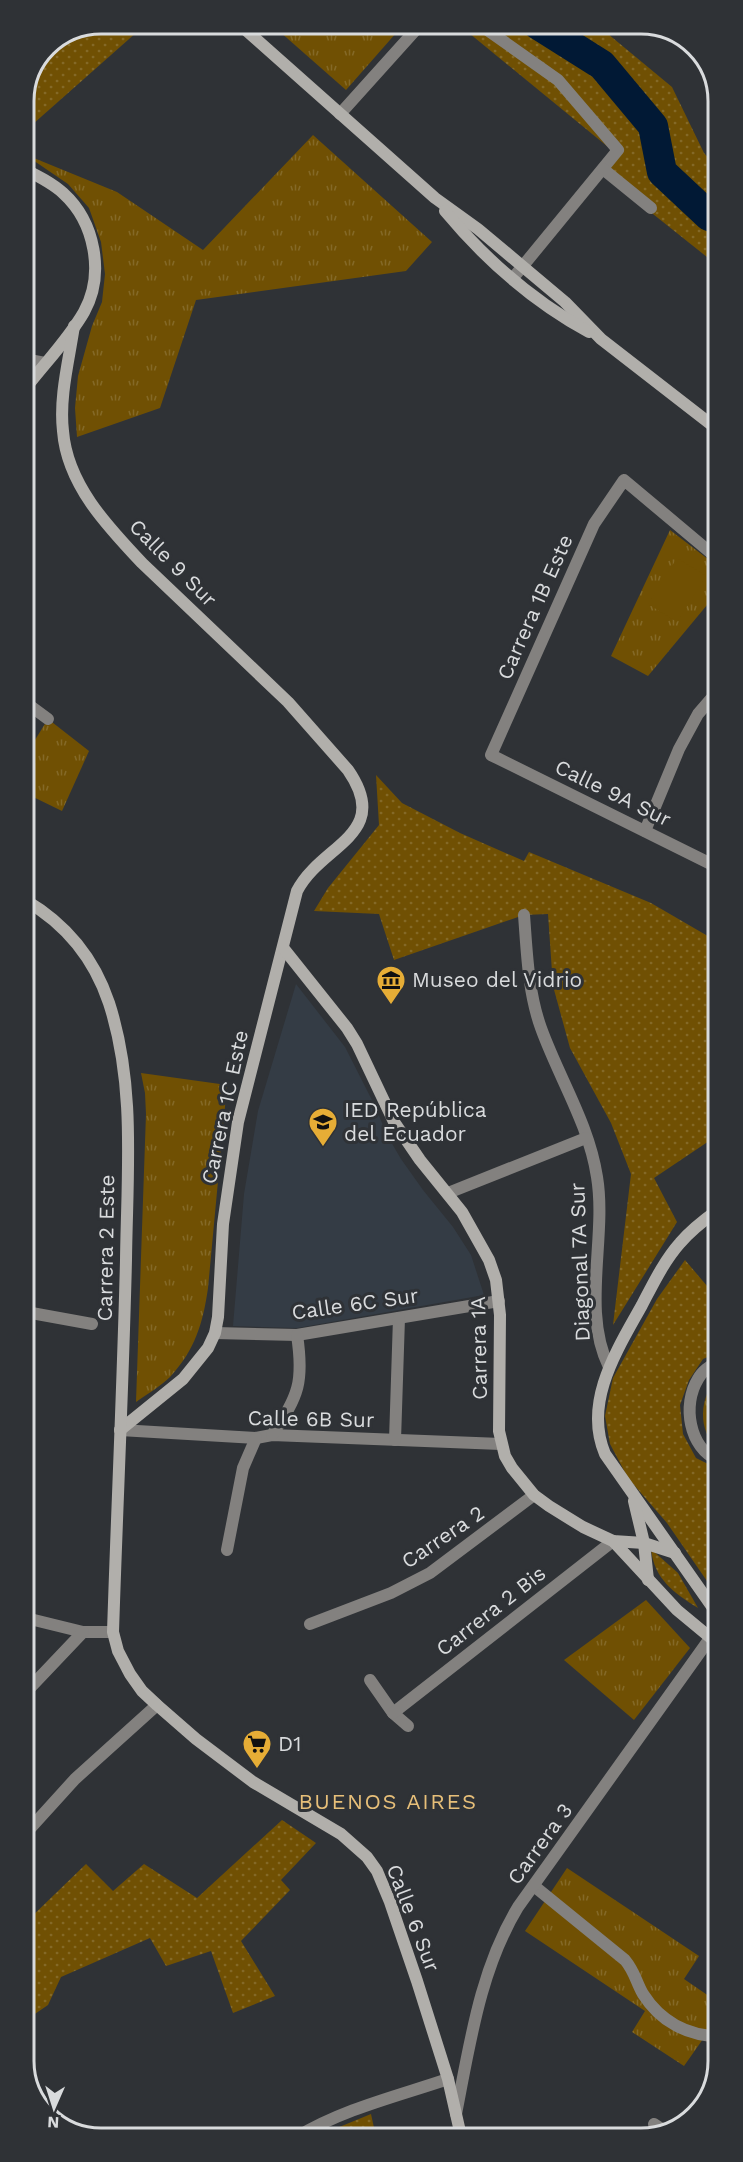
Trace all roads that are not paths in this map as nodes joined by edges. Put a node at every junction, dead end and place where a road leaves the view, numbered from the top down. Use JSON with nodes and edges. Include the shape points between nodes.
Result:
{"nodes":[{"id":1,"x":251,"y":34,"type":"edge"},
{"id":2,"x":411,"y":35,"type":"edge"},
{"id":3,"x":494,"y":35,"type":"edge"},
{"id":4,"x":340,"y":114,"type":"junction"},
{"id":5,"x":603,"y":169,"type":"junction"},
{"id":6,"x":34,"y":175,"type":"edge"},
{"id":7,"x":435,"y":198,"type":"junction"},
{"id":8,"x":651,"y":208,"type":"dead end"},
{"id":9,"x":523,"y":266,"type":"junction"},
{"id":10,"x":513,"y":278,"type":"junction"},
{"id":11,"x":74,"y":326,"type":"junction"},
{"id":12,"x":601,"y":339,"type":"junction"},
{"id":13,"x":34,"y":361,"type":"edge"},
{"id":14,"x":45,"y":363,"type":"junction"},
{"id":15,"x":34,"y":377,"type":"edge"},
{"id":16,"x":708,"y":421,"type":"edge"},
{"id":17,"x":708,"y":550,"type":"edge"},
{"id":18,"x":708,"y":702,"type":"edge"},
{"id":19,"x":34,"y":709,"type":"edge"},
{"id":20,"x":48,"y":719,"type":"dead end"},
{"id":21,"x":491,"y":755,"type":"joint"},
{"id":22,"x":356,"y":782,"type":"joint"},
{"id":23,"x":645,"y":831,"type":"junction"},
{"id":24,"x":708,"y":862,"type":"edge"},
{"id":25,"x":34,"y":906,"type":"edge"},
{"id":26,"x":524,"y":915,"type":"dead end"},
{"id":27,"x":284,"y":949,"type":"junction"},
{"id":28,"x":586,"y":1138,"type":"junction"},
{"id":29,"x":448,"y":1193,"type":"junction"},
{"id":30,"x":708,"y":1218,"type":"edge"},
{"id":31,"x":499,"y":1301,"type":"junction"},
{"id":32,"x":34,"y":1313,"type":"edge"},
{"id":33,"x":399,"y":1318,"type":"junction"},
{"id":34,"x":92,"y":1324,"type":"dead end"},
{"id":35,"x":215,"y":1333,"type":"junction"},
{"id":36,"x":297,"y":1335,"type":"junction"},
{"id":37,"x":609,"y":1367,"type":"junction"},
{"id":38,"x":708,"y":1367,"type":"edge"},
{"id":39,"x":120,"y":1430,"type":"junction"},
{"id":40,"x":272,"y":1435,"type":"junction"},
{"id":41,"x":256,"y":1438,"type":"junction"},
{"id":42,"x":395,"y":1440,"type":"junction"},
{"id":43,"x":501,"y":1444,"type":"junction"},
{"id":44,"x":708,"y":1454,"type":"edge"},
{"id":45,"x":631,"y":1491,"type":"junction"},
{"id":46,"x":534,"y":1495,"type":"junction"},
{"id":47,"x":613,"y":1541,"type":"junction"},
{"id":48,"x":644,"y":1543,"type":"junction"},
{"id":49,"x":227,"y":1550,"type":"dead end"},
{"id":50,"x":675,"y":1553,"type":"junction"},
{"id":51,"x":648,"y":1580,"type":"junction"},
{"id":52,"x":708,"y":1601,"type":"edge"},
{"id":53,"x":34,"y":1620,"type":"edge"},
{"id":54,"x":310,"y":1624,"type":"dead end"},
{"id":55,"x":83,"y":1632,"type":"junction"},
{"id":56,"x":113,"y":1632,"type":"junction"},
{"id":57,"x":708,"y":1635,"type":"edge"},
{"id":58,"x":708,"y":1650,"type":"edge"},
{"id":59,"x":370,"y":1680,"type":"dead end"},
{"id":60,"x":34,"y":1684,"type":"edge"},
{"id":61,"x":157,"y":1705,"type":"junction"},
{"id":62,"x":393,"y":1713,"type":"junction"},
{"id":63,"x":408,"y":1726,"type":"dead end"},
{"id":64,"x":34,"y":1824,"type":"edge"},
{"id":65,"x":534,"y":1886,"type":"junction"},
{"id":66,"x":708,"y":2036,"type":"edge"},
{"id":67,"x":448,"y":2079,"type":"junction"},
{"id":68,"x":456,"y":2114,"type":"junction"},
{"id":69,"x":326,"y":2127,"type":"edge"},
{"id":70,"x":459,"y":2128,"type":"edge"}],
"edges":[{"from":1,"to":4,"type":"street"},
{"from":2,"to":4,"type":"street"},
{"from":3,"to":5,"type":"street","via":[[558,80],[618,150]]},
{"from":4,"to":7,"type":"street"},
{"from":5,"to":8,"type":"street"},
{"from":5,"to":9,"type":"street"},
{"from":6,"to":11,"type":"street","via":[[56,187],[75,206],[89,232],[95,267],[90,299]]},
{"from":7,"to":9,"type":"street"},
{"from":7,"to":10,"type":"street","via":[[471,242]]},
{"from":9,"to":10,"type":"street"},
{"from":9,"to":12,"type":"street"},
{"from":10,"to":12,"type":"street","via":[[555,313]]},
{"from":11,"to":14,"type":"street"},
{"from":11,"to":22,"type":"street","name":"Calle 9 Sur","via":[[62,430],[65,450],[80,485],[142,563],[288,702]]},
{"from":12,"to":16,"type":"street"},
{"from":13,"to":14,"type":"street"},
{"from":14,"to":15,"type":"street"},
{"from":17,"to":21,"type":"street","name":"Carrera 1B Este","via":[[624,480],[594,524]]},
{"from":18,"to":23,"type":"street","via":[[679,749]]},
{"from":19,"to":20,"type":"street"},
{"from":21,"to":23,"type":"street","name":"Calle 9A Sur"},
{"from":22,"to":27,"type":"street","name":"Carrera 1C Este","via":[[363,802],[362,818],[299,888]]},
{"from":23,"to":24,"type":"street","name":"Calle 9A Sur"},
{"from":25,"to":39,"type":"street","name":"Carrera 2 Este","via":[[66,929],[92,963],[109,1004],[122,1058],[128,1123]]},
{"from":26,"to":28,"type":"street","name":"Diagonal 7A Sur","via":[[535,1010]]},
{"from":27,"to":29,"type":"street","name":"Carrera 1A","via":[[347,1028],[394,1122]]},
{"from":27,"to":35,"type":"street","name":"Carrera 1C Este","via":[[246,1088],[231,1164]]},
{"from":28,"to":29,"type":"street"},
{"from":28,"to":37,"type":"street","name":"Diagonal 7A Sur","via":[[599,1196],[598,1322],[600,1346]]},
{"from":29,"to":31,"type":"street","name":"Carrera 1A","via":[[482,1245],[496,1280]]},
{"from":30,"to":37,"type":"street","via":[[668,1259]]},
{"from":31,"to":33,"type":"street","name":"Calle 6C Sur"},
{"from":31,"to":43,"type":"street","name":"Carrera 1A"},
{"from":32,"to":34,"type":"street"},
{"from":33,"to":36,"type":"street","name":"Calle 6C Sur"},
{"from":33,"to":42,"type":"street"},
{"from":35,"to":36,"type":"street","name":"Calle 6C Sur"},
{"from":35,"to":39,"type":"street","name":"Carrera 1C Este","via":[[183,1379]]},
{"from":36,"to":40,"type":"street","via":[[301,1367],[298,1389]]},
{"from":37,"to":45,"type":"street","via":[[600,1392],[599,1441]]},
{"from":38,"to":44,"type":"street","via":[[696,1382],[690,1405],[691,1428]]},
{"from":39,"to":41,"type":"street","name":"Calle 6B Sur"},
{"from":39,"to":56,"type":"street","name":"Carrera 2 Este"},
{"from":40,"to":41,"type":"street","name":"Calle 6B Sur"},
{"from":40,"to":42,"type":"street","name":"Calle 6B Sur"},
{"from":41,"to":49,"type":"street","via":[[243,1468]]},
{"from":42,"to":43,"type":"street","name":"Calle 6B Sur"},
{"from":43,"to":46,"type":"street","via":[[512,1468]]},
{"from":45,"to":48,"type":"street"},
{"from":45,"to":50,"type":"street"},
{"from":46,"to":47,"type":"street"},
{"from":46,"to":54,"type":"street","name":"Carrera 2","via":[[430,1573],[391,1593]]},
{"from":47,"to":48,"type":"street"},
{"from":47,"to":51,"type":"street"},
{"from":47,"to":62,"type":"street","name":"Carrera 2 Bis"},
{"from":48,"to":50,"type":"street"},
{"from":48,"to":51,"type":"street"},
{"from":50,"to":52,"type":"street"},
{"from":51,"to":57,"type":"street"},
{"from":53,"to":55,"type":"street"},
{"from":55,"to":56,"type":"street"},
{"from":55,"to":60,"type":"street"},
{"from":56,"to":61,"type":"street","name":"Calle 6 Sur","via":[[123,1661],[142,1691]]},
{"from":58,"to":65,"type":"street","name":"Carrera 3"},
{"from":59,"to":62,"type":"street"},
{"from":61,"to":64,"type":"street","via":[[75,1779]]},
{"from":61,"to":67,"type":"street","name":"Calle 6 Sur","via":[[253,1782],[341,1834],[367,1857],[390,1902]]},
{"from":62,"to":63,"type":"street"},
{"from":65,"to":66,"type":"street","via":[[625,1960],[643,1994],[663,2017],[685,2031]]},
{"from":65,"to":68,"type":"street","name":"Carrera 3","via":[[508,1924],[491,1961]]},
{"from":67,"to":68,"type":"street","name":"Calle 6 Sur"},
{"from":67,"to":69,"type":"street","via":[[354,2111]]},
{"from":68,"to":70,"type":"street","name":"Calle 6 Sur"}]}
